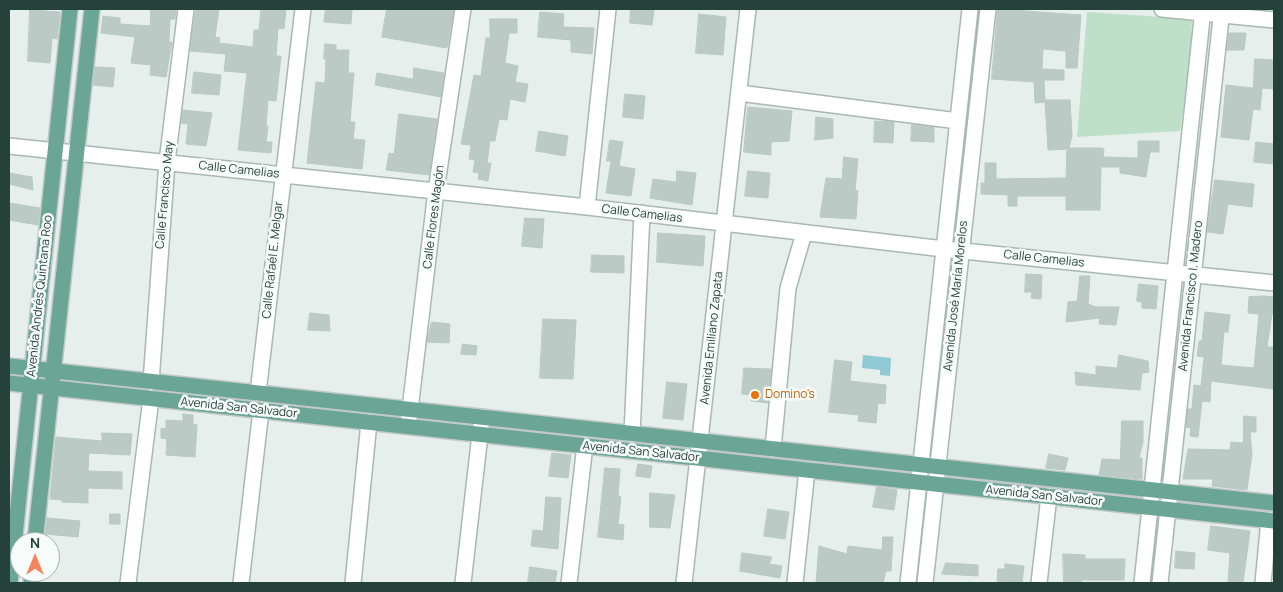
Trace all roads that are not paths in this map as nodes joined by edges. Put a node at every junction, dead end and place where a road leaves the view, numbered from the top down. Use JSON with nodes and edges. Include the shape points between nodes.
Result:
{"nodes":[{"id":1,"x":70,"y":9,"type":"edge"},
{"id":2,"x":92,"y":9,"type":"edge"},
{"id":3,"x":186,"y":9,"type":"edge"},
{"id":4,"x":302,"y":9,"type":"edge"},
{"id":5,"x":463,"y":9,"type":"edge"},
{"id":6,"x":608,"y":9,"type":"edge"},
{"id":7,"x":748,"y":9,"type":"edge"},
{"id":8,"x":970,"y":9,"type":"edge"},
{"id":9,"x":988,"y":9,"type":"edge"},
{"id":10,"x":1162,"y":9,"type":"edge"},
{"id":11,"x":1203,"y":11,"type":"edge"},
{"id":12,"x":1221,"y":12,"type":"edge"},
{"id":13,"x":1274,"y":20,"type":"edge"},
{"id":14,"x":739,"y":93,"type":"junction"},
{"id":15,"x":958,"y":121,"type":"junction"},
{"id":16,"x":9,"y":146,"type":"edge"},
{"id":17,"x":55,"y":150,"type":"junction"},
{"id":18,"x":77,"y":153,"type":"junction"},
{"id":19,"x":166,"y":162,"type":"junction"},
{"id":20,"x":283,"y":174,"type":"junction"},
{"id":21,"x":436,"y":191,"type":"junction"},
{"id":22,"x":587,"y":207,"type":"junction"},
{"id":23,"x":642,"y":213,"type":"junction"},
{"id":24,"x":724,"y":224,"type":"junction"},
{"id":25,"x":804,"y":233,"type":"junction"},
{"id":26,"x":944,"y":249,"type":"junction"},
{"id":27,"x":961,"y":251,"type":"junction"},
{"id":28,"x":1177,"y":273,"type":"junction"},
{"id":29,"x":1194,"y":274,"type":"junction"},
{"id":30,"x":1274,"y":283,"type":"edge"},
{"id":31,"x":9,"y":366,"type":"edge"},
{"id":32,"x":33,"y":369,"type":"junction"},
{"id":33,"x":54,"y":371,"type":"junction"},
{"id":34,"x":9,"y":382,"type":"edge"},
{"id":35,"x":151,"y":382,"type":"junction"},
{"id":36,"x":31,"y":385,"type":"junction"},
{"id":37,"x":52,"y":387,"type":"junction"},
{"id":38,"x":258,"y":393,"type":"junction"},
{"id":39,"x":151,"y":398,"type":"junction"},
{"id":40,"x":261,"y":410,"type":"junction"},
{"id":41,"x":410,"y":410,"type":"junction"},
{"id":42,"x":482,"y":418,"type":"junction"},
{"id":43,"x":369,"y":422,"type":"junction"},
{"id":44,"x":408,"y":426,"type":"junction"},
{"id":45,"x":480,"y":434,"type":"junction"},
{"id":46,"x":632,"y":434,"type":"junction"},
{"id":47,"x":700,"y":441,"type":"junction"},
{"id":48,"x":585,"y":445,"type":"junction"},
{"id":49,"x":773,"y":449,"type":"junction"},
{"id":50,"x":700,"y":458,"type":"junction"},
{"id":51,"x":920,"y":465,"type":"junction"},
{"id":52,"x":937,"y":467,"type":"junction"},
{"id":53,"x":807,"y":470,"type":"junction"},
{"id":54,"x":919,"y":482,"type":"junction"},
{"id":55,"x":935,"y":484,"type":"junction"},
{"id":56,"x":1152,"y":490,"type":"junction"},
{"id":57,"x":1170,"y":492,"type":"junction"},
{"id":58,"x":1049,"y":496,"type":"junction"},
{"id":59,"x":1274,"y":503,"type":"edge"},
{"id":60,"x":1150,"y":507,"type":"junction"},
{"id":61,"x":1168,"y":509,"type":"junction"},
{"id":62,"x":1272,"y":520,"type":"edge"},
{"id":63,"x":37,"y":532,"type":"edge"},
{"id":64,"x":10,"y":583,"type":"edge"},
{"id":65,"x":128,"y":583,"type":"edge"},
{"id":66,"x":241,"y":583,"type":"edge"},
{"id":67,"x":354,"y":583,"type":"edge"},
{"id":68,"x":463,"y":583,"type":"edge"},
{"id":69,"x":569,"y":583,"type":"edge"},
{"id":70,"x":684,"y":583,"type":"edge"},
{"id":71,"x":795,"y":583,"type":"edge"},
{"id":72,"x":908,"y":583,"type":"edge"},
{"id":73,"x":925,"y":583,"type":"edge"},
{"id":74,"x":1039,"y":583,"type":"edge"},
{"id":75,"x":1142,"y":583,"type":"edge"},
{"id":76,"x":1160,"y":583,"type":"edge"},
{"id":77,"x":1262,"y":583,"type":"edge"}],
"edges":[{"from":1,"to":17,"type":"main road","name":"Avenida Andrés Quintana Roo"},
{"from":2,"to":18,"type":"main road","name":"Avenida Andrés Quintana Roo"},
{"from":3,"to":19,"type":"street","name":"Calle Francisco May"},
{"from":4,"to":20,"type":"street","name":"Calle Rafaél E. Melgar"},
{"from":5,"to":21,"type":"street","name":"Calle Flores Magón"},
{"from":6,"to":22,"type":"street"},
{"from":7,"to":14,"type":"street","name":"Avenida Emiliano Zapata"},
{"from":8,"to":15,"type":"street","name":"Avenida José María Morelos"},
{"from":9,"to":27,"type":"street","name":"Avenida José María Morelos"},
{"from":10,"to":11,"type":"street"},
{"from":11,"to":12,"type":"street"},
{"from":11,"to":28,"type":"street","name":"Avenida Francisco I. Madero"},
{"from":12,"to":13,"type":"street"},
{"from":12,"to":29,"type":"street","name":"Avenida Francisco I. Madero"},
{"from":14,"to":15,"type":"street"},
{"from":14,"to":24,"type":"street","name":"Avenida Emiliano Zapata"},
{"from":15,"to":26,"type":"street","name":"Avenida José María Morelos"},
{"from":16,"to":17,"type":"street","name":"Calle Camelias"},
{"from":17,"to":18,"type":"street","name":"Calle Camelias"},
{"from":17,"to":32,"type":"main road","name":"Avenida Andrés Quintana Roo"},
{"from":18,"to":19,"type":"street","name":"Calle Camelias"},
{"from":18,"to":33,"type":"main road","name":"Avenida Andrés Quintana Roo"},
{"from":19,"to":20,"type":"street","name":"Calle Camelias"},
{"from":19,"to":35,"type":"street","name":"Calle Francisco May"},
{"from":20,"to":21,"type":"street","name":"Calle Camelias"},
{"from":20,"to":38,"type":"street","name":"Calle Rafaél E. Melgar"},
{"from":21,"to":22,"type":"street","name":"Calle Camelias"},
{"from":21,"to":41,"type":"street","name":"Calle Flores Magón"},
{"from":22,"to":23,"type":"street","name":"Calle Camelias"},
{"from":23,"to":24,"type":"street","name":"Calle Camelias"},
{"from":23,"to":46,"type":"street"},
{"from":24,"to":25,"type":"street","name":"Calle Camelias"},
{"from":24,"to":47,"type":"street","name":"Avenida Emiliano Zapata"},
{"from":25,"to":26,"type":"street","name":"Calle Camelias"},
{"from":25,"to":49,"type":"street","via":[[788,288]]},
{"from":26,"to":27,"type":"street","name":"Calle Camelias"},
{"from":26,"to":51,"type":"street","name":"Avenida José María Morelos"},
{"from":27,"to":28,"type":"street","name":"Calle Camelias"},
{"from":27,"to":52,"type":"street","name":"Avenida José María Morelos"},
{"from":28,"to":29,"type":"street","name":"Calle Camelias"},
{"from":28,"to":56,"type":"street","name":"Avenida Francisco I. Madero"},
{"from":29,"to":30,"type":"street","name":"Calle Camelias"},
{"from":29,"to":57,"type":"street","name":"Avenida Francisco I. Madero"},
{"from":31,"to":32,"type":"main road","name":"Avenida San Salvador"},
{"from":32,"to":33,"type":"main road","name":"Avenida San Salvador"},
{"from":32,"to":36,"type":"main road","name":"Avenida Andrés Quintana Roo"},
{"from":33,"to":35,"type":"main road","name":"Avenida San Salvador"},
{"from":33,"to":37,"type":"main road","name":"Avenida Andrés Quintana Roo"},
{"from":34,"to":36,"type":"main road","name":"Avenida San Salvador"},
{"from":35,"to":38,"type":"main road","name":"Avenida San Salvador"},
{"from":36,"to":37,"type":"main road","name":"Avenida San Salvador"},
{"from":36,"to":64,"type":"main road","name":"Avenida Andrés Quintana Roo"},
{"from":37,"to":39,"type":"main road","name":"Avenida San Salvador"},
{"from":37,"to":63,"type":"main road","name":"Avenida Andrés Quintana Roo"},
{"from":38,"to":41,"type":"main road","name":"Avenida San Salvador"},
{"from":39,"to":40,"type":"main road","name":"Avenida San Salvador"},
{"from":39,"to":65,"type":"street"},
{"from":40,"to":43,"type":"main road","name":"Avenida San Salvador"},
{"from":40,"to":66,"type":"street"},
{"from":41,"to":42,"type":"main road","name":"Avenida San Salvador"},
{"from":41,"to":44,"type":"street","name":"Calle Flores Magón"},
{"from":42,"to":45,"type":"street"},
{"from":42,"to":46,"type":"main road","name":"Avenida San Salvador"},
{"from":43,"to":44,"type":"main road","name":"Avenida San Salvador"},
{"from":43,"to":67,"type":"street"},
{"from":44,"to":45,"type":"main road","name":"Avenida San Salvador"},
{"from":45,"to":48,"type":"main road","name":"Avenida San Salvador"},
{"from":45,"to":68,"type":"street"},
{"from":46,"to":47,"type":"main road","name":"Avenida San Salvador"},
{"from":47,"to":49,"type":"main road","name":"Avenida San Salvador"},
{"from":47,"to":50,"type":"street","name":"Avenida Emiliano Zapata"},
{"from":48,"to":50,"type":"main road","name":"Avenida San Salvador"},
{"from":48,"to":69,"type":"street"},
{"from":49,"to":51,"type":"main road","name":"Avenida San Salvador"},
{"from":50,"to":53,"type":"main road","name":"Avenida San Salvador"},
{"from":50,"to":70,"type":"street","name":"Avenida Emiliano Zapata"},
{"from":51,"to":52,"type":"main road","name":"Avenida San Salvador"},
{"from":51,"to":54,"type":"street","name":"Avenida José María Morelos"},
{"from":52,"to":55,"type":"street","name":"Avenida José María Morelos"},
{"from":52,"to":56,"type":"main road","name":"Avenida San Salvador"},
{"from":53,"to":54,"type":"main road","name":"Avenida San Salvador"},
{"from":53,"to":71,"type":"street"},
{"from":54,"to":55,"type":"main road","name":"Avenida San Salvador"},
{"from":54,"to":72,"type":"street","name":"Avenida José María Morelos"},
{"from":55,"to":58,"type":"main road","name":"Avenida San Salvador"},
{"from":55,"to":73,"type":"street","name":"Avenida José María Morelos"},
{"from":56,"to":57,"type":"main road","name":"Avenida San Salvador"},
{"from":56,"to":60,"type":"street","name":"Avenida Francisco I. Madero"},
{"from":57,"to":59,"type":"main road","name":"Avenida San Salvador"},
{"from":57,"to":61,"type":"street","name":"Avenida Francisco I. Madero"},
{"from":58,"to":60,"type":"main road","name":"Avenida San Salvador"},
{"from":58,"to":74,"type":"street"},
{"from":60,"to":61,"type":"main road","name":"Avenida San Salvador"},
{"from":60,"to":75,"type":"street","name":"Avenida Francisco I. Madero"},
{"from":61,"to":62,"type":"main road","name":"Avenida San Salvador"},
{"from":61,"to":76,"type":"street","name":"Avenida Francisco I. Madero"},
{"from":62,"to":77,"type":"street"}]}
